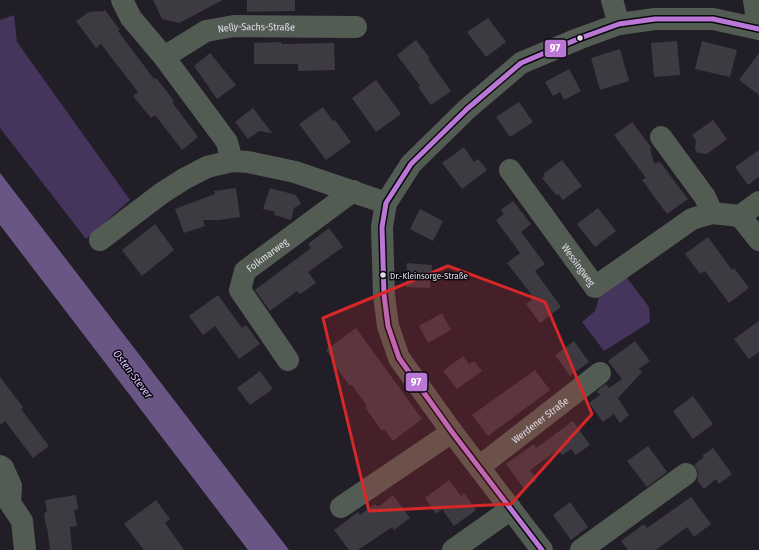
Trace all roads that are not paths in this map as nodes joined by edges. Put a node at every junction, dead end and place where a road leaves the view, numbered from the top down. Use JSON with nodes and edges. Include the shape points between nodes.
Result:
{"nodes":[{"id":1,"x":122,"y":0,"type":"edge"},
{"id":2,"x":612,"y":0,"type":"edge"},
{"id":3,"x":754,"y":0,"type":"edge"},
{"id":4,"x":619,"y":24,"type":"junction"},
{"id":5,"x":356,"y":27,"type":"dead end"},
{"id":6,"x":758,"y":28,"type":"edge"},
{"id":7,"x":164,"y":57,"type":"junction"},
{"id":8,"x":661,"y":137,"type":"dead end"},
{"id":9,"x":232,"y":162,"type":"junction"},
{"id":10,"x":510,"y":170,"type":"dead end"},
{"id":11,"x":353,"y":191,"type":"junction"},
{"id":12,"x":759,"y":202,"type":"edge"},
{"id":13,"x":386,"y":203,"type":"junction"},
{"id":14,"x":712,"y":213,"type":"junction"},
{"id":15,"x":740,"y":216,"type":"junction"},
{"id":16,"x":100,"y":240,"type":"dead end"},
{"id":17,"x":759,"y":240,"type":"edge"},
{"id":18,"x":288,"y":360,"type":"dead end"},
{"id":19,"x":600,"y":373,"type":"dead end"},
{"id":20,"x":452,"y":432,"type":"junction"},
{"id":21,"x":0,"y":466,"type":"edge"},
{"id":22,"x":479,"y":467,"type":"junction"},
{"id":23,"x":686,"y":474,"type":"dead end"},
{"id":24,"x":5,"y":503,"type":"edge"},
{"id":25,"x":341,"y":507,"type":"dead end"},
{"id":26,"x":511,"y":508,"type":"junction"},
{"id":27,"x":25,"y":550,"type":"edge"},
{"id":28,"x":453,"y":550,"type":"edge"},
{"id":29,"x":542,"y":550,"type":"edge"},
{"id":30,"x":581,"y":550,"type":"edge"}],
"edges":[{"from":1,"to":7,"type":"street","via":[[131,18]]},
{"from":2,"to":4,"type":"street"},
{"from":3,"to":6,"type":"street"},
{"from":4,"to":6,"type":"street","via":[[655,19],[713,19]]},
{"from":4,"to":13,"type":"street","via":[[520,63],[467,109],[411,164]]},
{"from":5,"to":7,"type":"street","name":"Nelly-Sachs-Straße","via":[[234,26],[206,31]]},
{"from":7,"to":9,"type":"street","via":[[227,142]]},
{"from":8,"to":14,"type":"street","via":[[705,197]]},
{"from":9,"to":11,"type":"street","via":[[248,162],[295,172]]},
{"from":9,"to":16,"type":"street","via":[[207,167],[184,179]]},
{"from":10,"to":14,"type":"street","name":"Wessingweg","via":[[595,287],[692,219]]},
{"from":11,"to":13,"type":"street"},
{"from":11,"to":18,"type":"street","name":"Folkmarweg","via":[[245,271],[240,290]]},
{"from":12,"to":15,"type":"street"},
{"from":13,"to":20,"type":"street","via":[[382,227],[384,295],[388,326],[398,358]]},
{"from":14,"to":15,"type":"street","name":"Wessingweg"},
{"from":15,"to":17,"type":"street"},
{"from":19,"to":22,"type":"street","name":"Werdener Straße"},
{"from":20,"to":22,"type":"street"},
{"from":20,"to":25,"type":"street"},
{"from":21,"to":24,"type":"street","via":[[11,486]]},
{"from":22,"to":26,"type":"street"},
{"from":23,"to":30,"type":"street"},
{"from":24,"to":27,"type":"street","via":[[22,521]]},
{"from":26,"to":28,"type":"street"},
{"from":26,"to":29,"type":"street"}]}
